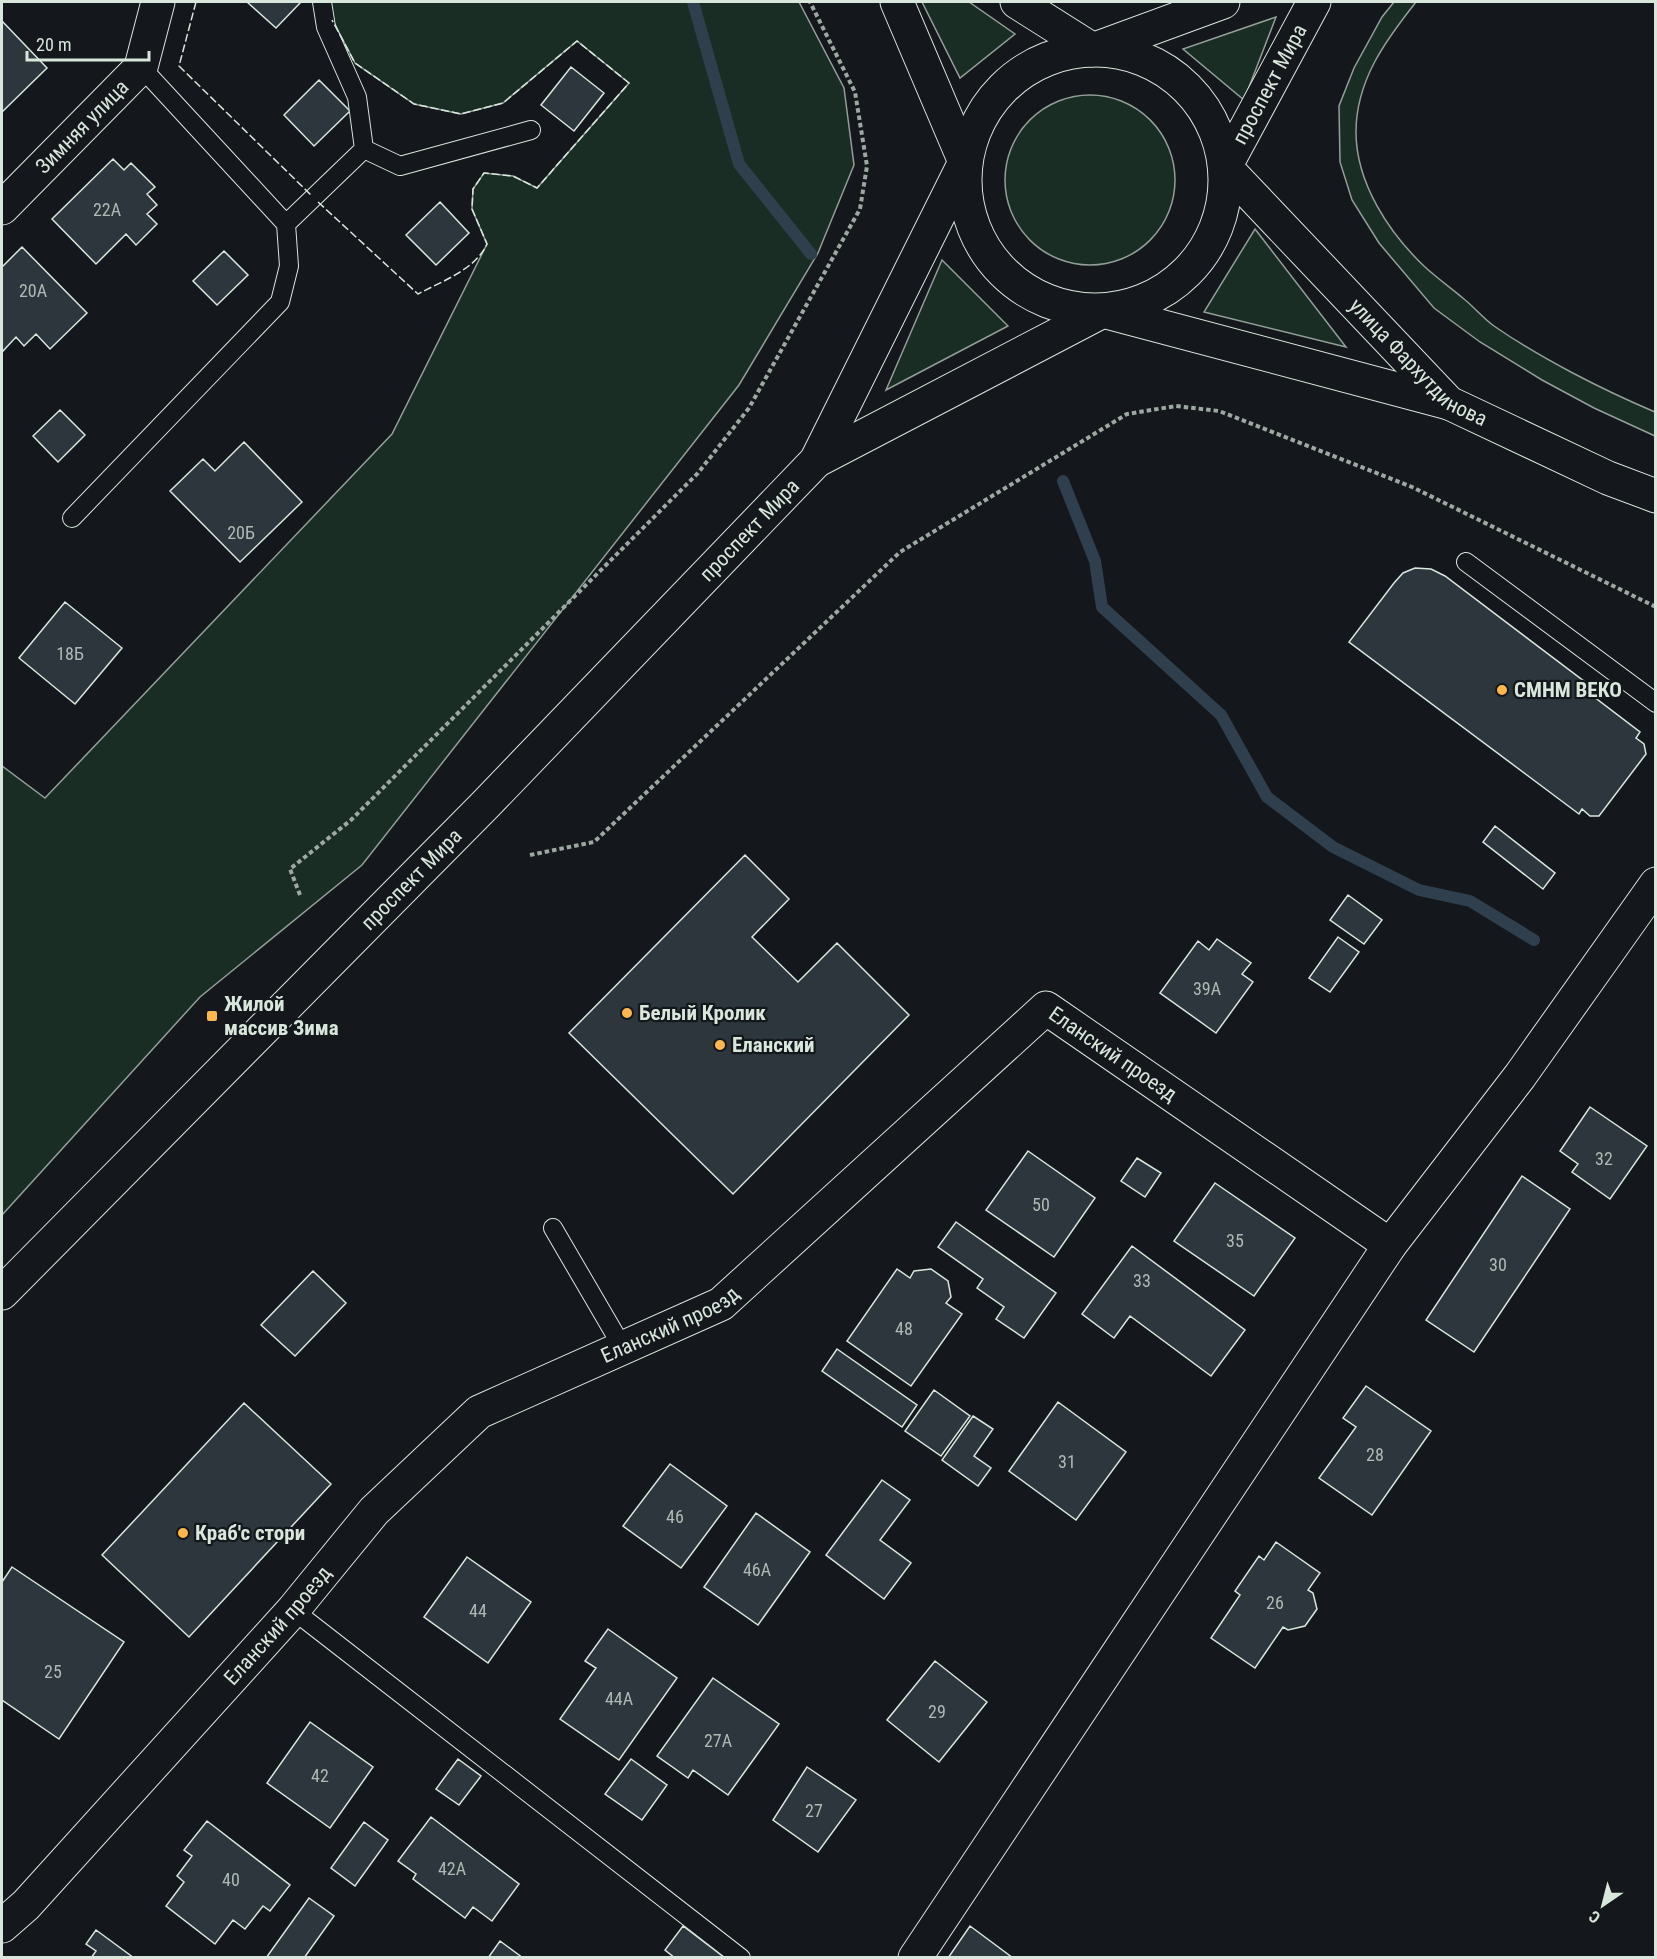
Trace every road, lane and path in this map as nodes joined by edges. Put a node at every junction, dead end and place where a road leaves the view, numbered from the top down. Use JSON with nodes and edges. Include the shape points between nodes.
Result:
{"nodes":[{"id":1,"x":158,"y":2,"type":"edge"},
{"id":2,"x":322,"y":2,"type":"edge"},
{"id":3,"x":810,"y":2,"type":"edge"},
{"id":4,"x":897,"y":2,"type":"edge"},
{"id":5,"x":1017,"y":2,"type":"edge"},
{"id":6,"x":1223,"y":2,"type":"edge"},
{"id":7,"x":1314,"y":2,"type":"edge"},
{"id":8,"x":1093,"y":50,"type":"junction"},
{"id":9,"x":141,"y":67,"type":"junction"},
{"id":10,"x":531,"y":130,"type":"dead end"},
{"id":11,"x":364,"y":149,"type":"junction"},
{"id":12,"x":966,"y":162,"type":"junction"},
{"id":13,"x":1226,"y":167,"type":"junction"},
{"id":14,"x":2,"y":208,"type":"edge"},
{"id":15,"x":286,"y":224,"type":"junction"},
{"id":16,"x":1103,"y":310,"type":"junction"},
{"id":17,"x":1449,"y":403,"type":"junction"},
{"id":18,"x":816,"y":461,"type":"junction"},
{"id":19,"x":1656,"y":496,"type":"edge"},
{"id":20,"x":72,"y":518,"type":"dead end"},
{"id":21,"x":1466,"y":562,"type":"dead end"},
{"id":22,"x":1656,"y":607,"type":"edge"},
{"id":23,"x":1656,"y":703,"type":"edge"},
{"id":24,"x":530,"y":855,"type":"dead end"},
{"id":25,"x":1656,"y":884,"type":"edge"},
{"id":26,"x":300,"y":895,"type":"dead end"},
{"id":27,"x":553,"y":1228,"type":"dead end"},
{"id":28,"x":1390,"y":1245,"type":"junction"},
{"id":29,"x":2,"y":1293,"type":"edge"},
{"id":30,"x":623,"y":1348,"type":"junction"},
{"id":31,"x":293,"y":1610,"type":"junction"},
{"id":32,"x":2,"y":1926,"type":"edge"},
{"id":33,"x":741,"y":1958,"type":"edge"},
{"id":34,"x":915,"y":1958,"type":"edge"}],
"edges":[{"from":1,"to":9,"type":"main road","name":"Зимняя улица"},
{"from":2,"to":11,"type":"lane","via":[[326,27],[357,97]]},
{"from":3,"to":26,"type":"path","via":[[855,92],[867,166],[861,209],[749,408],[690,481],[351,820],[290,869]]},
{"from":4,"to":12,"type":"main road"},
{"from":5,"to":8,"type":"main road"},
{"from":6,"to":8,"type":"main road"},
{"from":7,"to":13,"type":"main road","name":"проспект Мира"},
{"from":8,"to":12,"type":"main road","via":[[1057,56],[1023,71],[995,96],[975,127]]},
{"from":8,"to":13,"type":"main road","via":[[1131,55],[1166,71],[1195,96],[1215,128]]},
{"from":9,"to":14,"type":"main road","name":"Зимняя улица"},
{"from":9,"to":15,"type":"lane"},
{"from":10,"to":11,"type":"lane","via":[[400,166]]},
{"from":11,"to":15,"type":"lane"},
{"from":12,"to":16,"type":"main road","via":[[966,200],[977,237],[999,269],[1029,293],[1065,308]]},
{"from":12,"to":18,"type":"main road","name":"проспект Мира"},
{"from":13,"to":16,"type":"main road","via":[[1224,201],[1214,234],[1195,264],[1170,288],[1138,304]]},
{"from":13,"to":17,"type":"main road","name":"улица Фархутдинова"},
{"from":15,"to":20,"type":"lane","via":[[288,266],[280,302]]},
{"from":16,"to":17,"type":"main road"},
{"from":16,"to":18,"type":"main road","name":"проспект Мира"},
{"from":17,"to":19,"type":"main road","name":"улица Фархутдинова","via":[[1608,478]]},
{"from":18,"to":29,"type":"main road","name":"проспект Мира","via":[[492,797]]},
{"from":21,"to":23,"type":"lane"},
{"from":22,"to":24,"type":"path","via":[[1412,487],[1219,411],[1176,406],[1127,414],[900,552],[594,842]]},
{"from":25,"to":28,"type":"main road","via":[[1520,1076]]},
{"from":27,"to":30,"type":"lane"},
{"from":28,"to":30,"type":"main road","name":"Еланский проезд","via":[[1046,1008],[721,1304]]},
{"from":28,"to":34,"type":"main road"},
{"from":30,"to":31,"type":"main road","name":"Еланский проезд","via":[[479,1412],[374,1511]]},
{"from":31,"to":32,"type":"main road","name":"Еланский проезд","via":[[26,1905]]},
{"from":31,"to":33,"type":"lane"}]}
